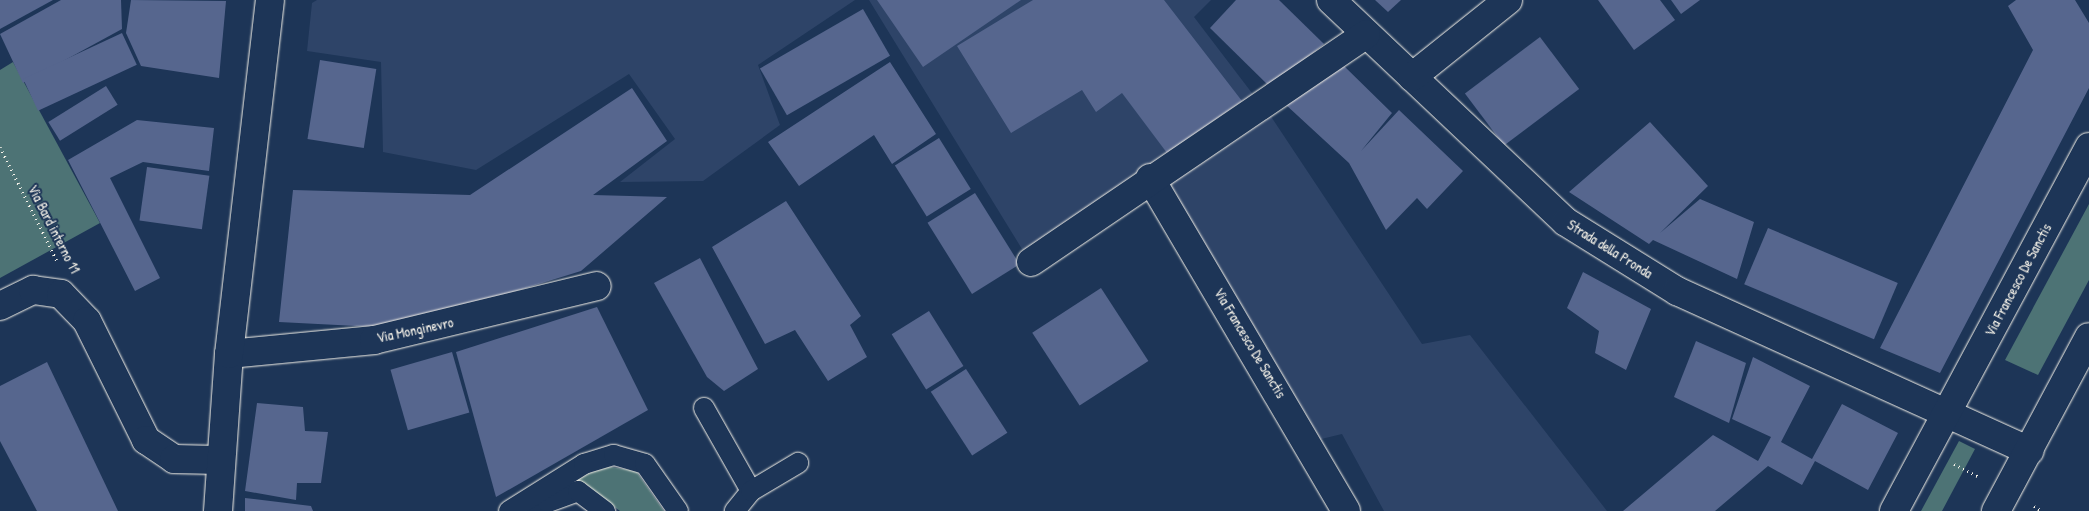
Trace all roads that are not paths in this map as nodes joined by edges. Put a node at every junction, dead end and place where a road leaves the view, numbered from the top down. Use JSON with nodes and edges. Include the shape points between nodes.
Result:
{"nodes":[{"id":1,"x":270,"y":0,"type":"edge"},
{"id":2,"x":1331,"y":0,"type":"edge"},
{"id":3,"x":1508,"y":0,"type":"edge"},
{"id":4,"x":1366,"y":34,"type":"junction"},
{"id":5,"x":1412,"y":76,"type":"junction"},
{"id":6,"x":2089,"y":146,"type":"edge"},
{"id":7,"x":1150,"y":178,"type":"junction"},
{"id":8,"x":1031,"y":262,"type":"dead end"},
{"id":9,"x":597,"y":286,"type":"dead end"},
{"id":10,"x":0,"y":306,"type":"edge"},
{"id":11,"x":2089,"y":337,"type":"edge"},
{"id":12,"x":229,"y":354,"type":"junction"},
{"id":13,"x":704,"y":408,"type":"dead end"},
{"id":14,"x":1946,"y":414,"type":"junction"},
{"id":15,"x":2029,"y":451,"type":"junction"},
{"id":16,"x":218,"y":460,"type":"junction"},
{"id":17,"x":798,"y":463,"type":"dead end"},
{"id":18,"x":751,"y":491,"type":"junction"},
{"id":19,"x":2001,"y":501,"type":"edge"},
{"id":20,"x":516,"y":506,"type":"edge"},
{"id":21,"x":218,"y":511,"type":"edge"},
{"id":22,"x":606,"y":511,"type":"edge"},
{"id":23,"x":678,"y":511,"type":"edge"},
{"id":24,"x":735,"y":511,"type":"edge"},
{"id":25,"x":1346,"y":511,"type":"edge"},
{"id":26,"x":1894,"y":511,"type":"edge"}],
"edges":[{"from":1,"to":12,"type":"street"},
{"from":2,"to":4,"type":"street","name":"Strada della Pronda"},
{"from":3,"to":5,"type":"street"},
{"from":4,"to":5,"type":"street","name":"Strada della Pronda"},
{"from":4,"to":7,"type":"street"},
{"from":5,"to":14,"type":"street","name":"Strada della Pronda","via":[[1566,222],[1678,291]]},
{"from":6,"to":14,"type":"street","name":"Via Francesco De Sanctis"},
{"from":7,"to":8,"type":"street"},
{"from":7,"to":25,"type":"street","name":"Via Francesco De Sanctis"},
{"from":9,"to":12,"type":"street","name":"Via Monginevro","via":[[374,340]]},
{"from":10,"to":16,"type":"street","via":[[33,290],[61,294],[87,321],[146,440],[174,459]]},
{"from":11,"to":15,"type":"street"},
{"from":12,"to":16,"type":"street"},
{"from":13,"to":18,"type":"lane"},
{"from":14,"to":15,"type":"street"},
{"from":14,"to":26,"type":"street","name":"Via Francesco De Sanctis"},
{"from":15,"to":19,"type":"street"},
{"from":16,"to":21,"type":"street"},
{"from":17,"to":18,"type":"lane"},
{"from":18,"to":24,"type":"lane"},
{"from":20,"to":22,"type":"lane","via":[[548,502],[578,491]]},
{"from":20,"to":23,"type":"lane","via":[[584,464],[614,455],[645,464]]}]}
